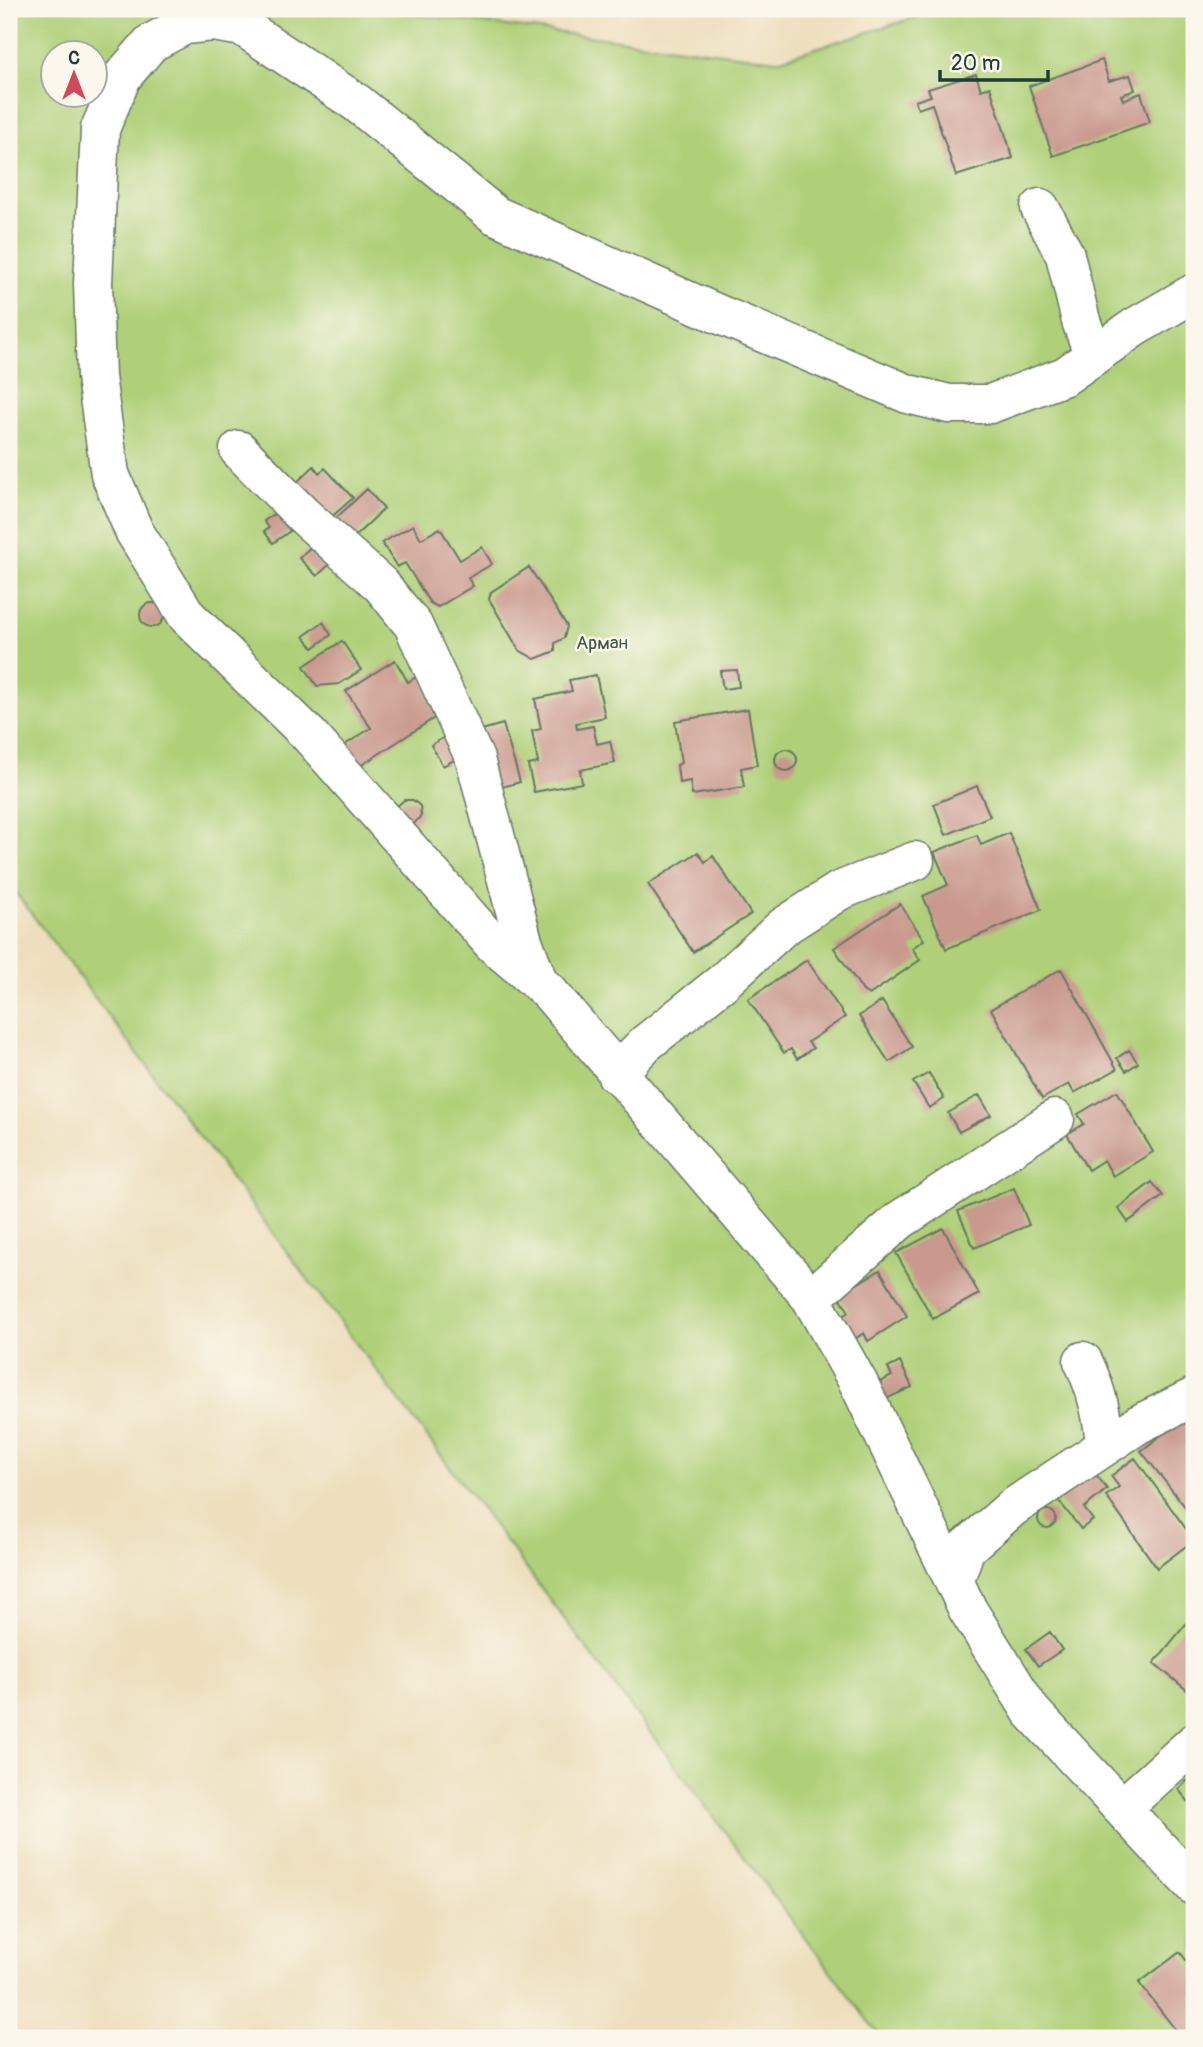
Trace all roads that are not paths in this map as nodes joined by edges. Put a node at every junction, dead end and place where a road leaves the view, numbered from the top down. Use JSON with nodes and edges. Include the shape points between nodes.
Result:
{"nodes":[{"id":1,"x":184,"y":17,"type":"edge"},
{"id":2,"x":1040,"y":208,"type":"dead end"},
{"id":3,"x":1194,"y":293,"type":"edge"},
{"id":4,"x":1094,"y":356,"type":"junction"},
{"id":5,"x":239,"y":450,"type":"dead end"},
{"id":6,"x":915,"y":861,"type":"dead end"},
{"id":7,"x":538,"y":983,"type":"junction"},
{"id":8,"x":616,"y":1074,"type":"junction"},
{"id":9,"x":1055,"y":1119,"type":"dead end"},
{"id":10,"x":811,"y":1298,"type":"junction"},
{"id":11,"x":1083,"y":1361,"type":"dead end"},
{"id":12,"x":1194,"y":1397,"type":"edge"},
{"id":13,"x":1105,"y":1446,"type":"junction"},
{"id":14,"x":954,"y":1582,"type":"junction"},
{"id":15,"x":1194,"y":1743,"type":"edge"},
{"id":16,"x":1123,"y":1807,"type":"junction"},
{"id":17,"x":1194,"y":1886,"type":"edge"}],
"edges":[{"from":1,"to":4,"type":"street","via":[[243,27],[357,103],[495,215],[908,394],[949,404],[990,404],[1065,376]]},
{"from":1,"to":7,"type":"street","via":[[151,43],[122,76],[100,129],[93,297],[96,377],[110,474],[134,531],[187,616],[310,736],[493,944]]},
{"from":2,"to":4,"type":"street","via":[[1065,255]]},
{"from":3,"to":4,"type":"street"},
{"from":5,"to":7,"type":"street","via":[[380,585],[413,625],[475,759]]},
{"from":6,"to":8,"type":"street","via":[[839,891],[783,926]]},
{"from":7,"to":8,"type":"street"},
{"from":8,"to":10,"type":"street"},
{"from":9,"to":10,"type":"street","via":[[900,1220]]},
{"from":10,"to":14,"type":"street","via":[[859,1384]]},
{"from":11,"to":13,"type":"street","via":[[1095,1386]]},
{"from":12,"to":13,"type":"street"},
{"from":13,"to":14,"type":"street","via":[[1012,1508],[966,1548]]},
{"from":14,"to":16,"type":"street","via":[[1031,1711]]},
{"from":15,"to":16,"type":"street"},
{"from":16,"to":17,"type":"street"}]}
